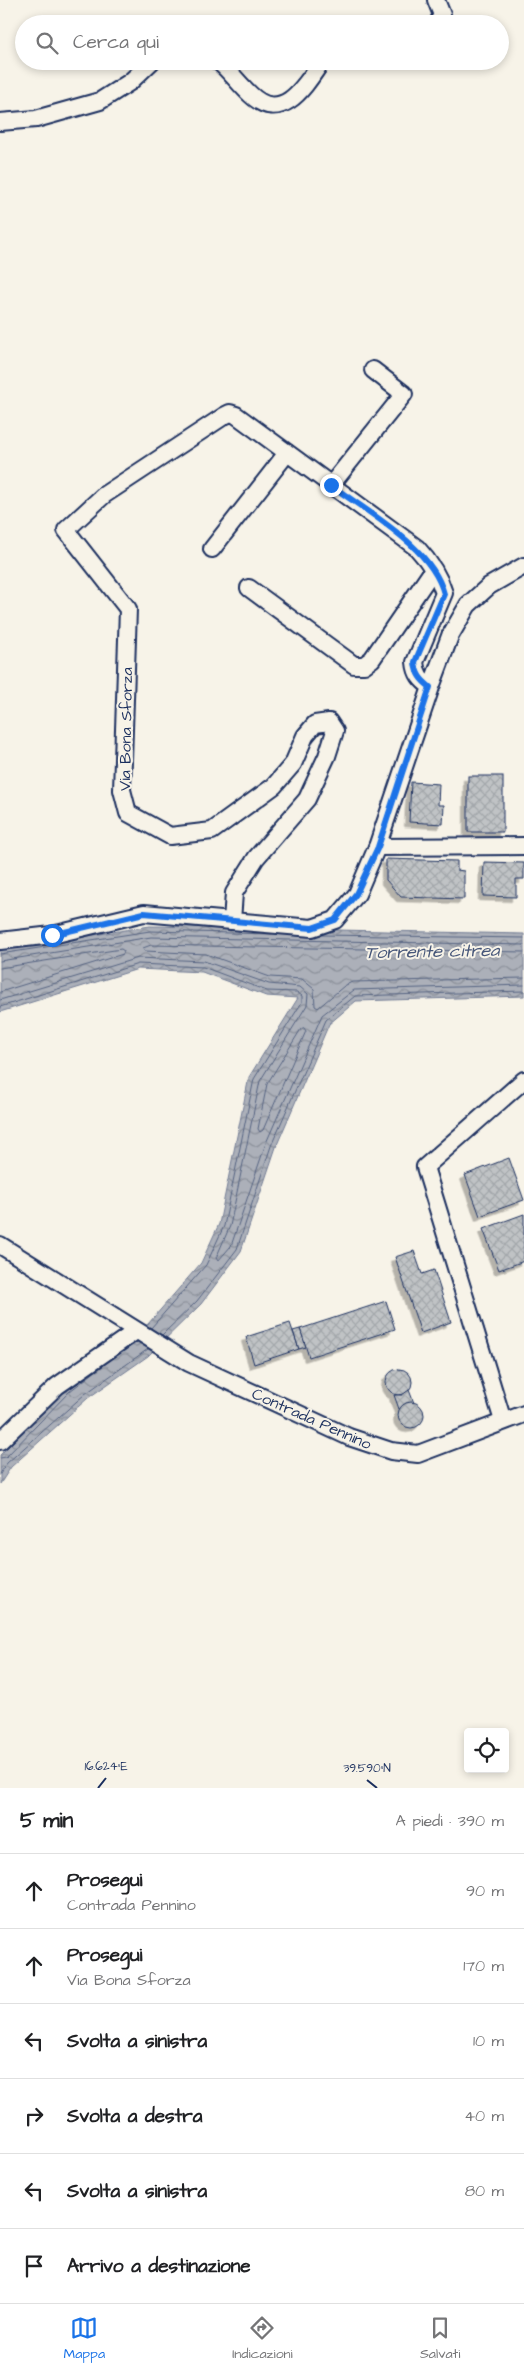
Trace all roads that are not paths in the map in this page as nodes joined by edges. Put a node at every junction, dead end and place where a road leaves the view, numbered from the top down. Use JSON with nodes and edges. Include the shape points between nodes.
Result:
{"nodes":[{"id":1,"x":436,"y":0,"type":"edge"},
{"id":2,"x":442,"y":15,"type":"edge"},
{"id":3,"x":143,"y":70,"type":"edge"},
{"id":4,"x":227,"y":70,"type":"edge"},
{"id":5,"x":316,"y":70,"type":"edge"},
{"id":6,"x":0,"y":122,"type":"edge"},
{"id":7,"x":373,"y":370,"type":"dead end"},
{"id":8,"x":287,"y":453,"type":"junction"},
{"id":9,"x":331,"y":485,"type":"junction"},
{"id":10,"x":212,"y":549,"type":"dead end"},
{"id":11,"x":524,"y":566,"type":"edge"},
{"id":12,"x":434,"y":570,"type":"junction"},
{"id":13,"x":249,"y":588,"type":"dead end"},
{"id":14,"x":430,"y":687,"type":"junction"},
{"id":15,"x":524,"y":846,"type":"edge"},
{"id":16,"x":378,"y":847,"type":"junction"},
{"id":17,"x":232,"y":921,"type":"junction"},
{"id":18,"x":0,"y":942,"type":"edge"},
{"id":19,"x":524,"y":1080,"type":"edge"},
{"id":20,"x":0,"y":1245,"type":"edge"},
{"id":21,"x":136,"y":1331,"type":"junction"},
{"id":22,"x":524,"y":1414,"type":"edge"},
{"id":23,"x":503,"y":1421,"type":"junction"},
{"id":24,"x":0,"y":1441,"type":"edge"}],
"edges":[{"from":1,"to":2,"type":"street"},
{"from":3,"to":6,"type":"street","via":[[100,101],[36,119]]},
{"from":4,"to":5,"type":"street","via":[[259,101],[271,105],[298,95]]},
{"from":7,"to":9,"type":"street","via":[[404,394]]},
{"from":8,"to":9,"type":"street"},
{"from":8,"to":10,"type":"street"},
{"from":8,"to":17,"type":"street","name":"Via Bona Sforza","via":[[230,413],[104,495],[66,530],[128,609],[122,790],[128,814],[170,836],[212,831],[274,786],[293,764],[305,736],[315,724],[329,722],[335,731],[307,799],[256,858],[234,893]]},
{"from":9,"to":12,"type":"street","via":[[417,548]]},
{"from":11,"to":14,"type":"street","via":[[489,586],[468,606],[450,636]]},
{"from":12,"to":13,"type":"street","via":[[372,659],[360,666],[354,666]]},
{"from":12,"to":14,"type":"street","via":[[444,594],[415,662],[416,672]]},
{"from":14,"to":16,"type":"street"},
{"from":15,"to":16,"type":"street"},
{"from":16,"to":17,"type":"street","via":[[356,894],[335,920],[312,928]]},
{"from":17,"to":18,"type":"street","via":[[144,913],[52,935]]},
{"from":19,"to":23,"type":"street","via":[[425,1167]]},
{"from":20,"to":21,"type":"street","name":"Contrada Pennino"},
{"from":21,"to":23,"type":"street","name":"Contrada Pennino","via":[[189,1362],[349,1437],[391,1451],[418,1454]]},
{"from":21,"to":24,"type":"street","via":[[57,1386]]},
{"from":22,"to":23,"type":"street","name":"Contrada Pennino"}]}
